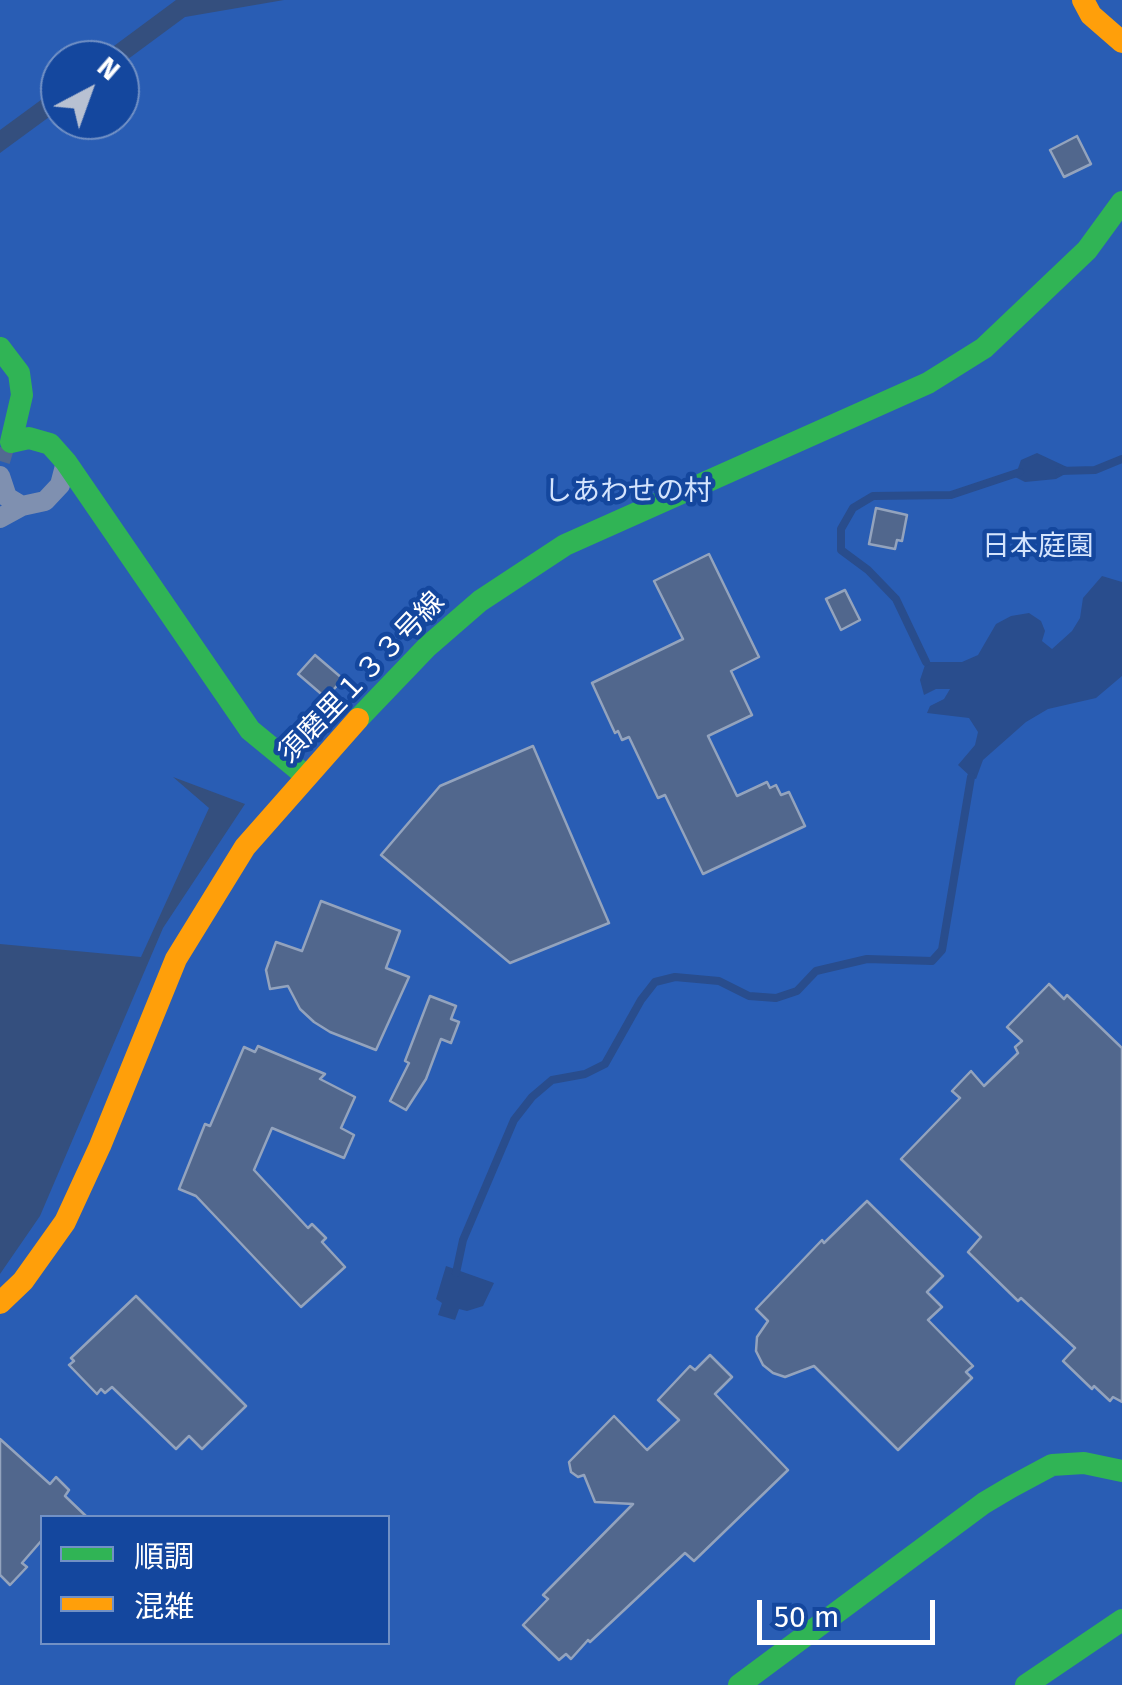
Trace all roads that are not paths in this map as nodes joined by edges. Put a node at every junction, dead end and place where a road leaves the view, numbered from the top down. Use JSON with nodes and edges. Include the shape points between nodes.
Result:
{"nodes":[{"id":1,"x":1084,"y":0,"type":"edge"},
{"id":2,"x":1122,"y":42,"type":"edge"},
{"id":3,"x":1122,"y":202,"type":"edge"},
{"id":4,"x":0,"y":348,"type":"edge"},
{"id":5,"x":66,"y":462,"type":"junction"},
{"id":6,"x":0,"y":476,"type":"edge"},
{"id":7,"x":22,"y":506,"type":"junction"},
{"id":8,"x":0,"y":518,"type":"edge"},
{"id":9,"x":306,"y":776,"type":"junction"},
{"id":10,"x":0,"y":1303,"type":"edge"},
{"id":11,"x":1122,"y":1471,"type":"edge"},
{"id":12,"x":1122,"y":1620,"type":"edge"},
{"id":13,"x":739,"y":1685,"type":"edge"},
{"id":14,"x":1026,"y":1685,"type":"edge"}],
"edges":[{"from":1,"to":2,"type":"street"},
{"from":3,"to":9,"type":"street","name":"須磨里１３３号線","via":[[1050,288],[984,348],[928,383],[565,546],[480,601],[427,647]]},
{"from":4,"to":5,"type":"street","via":[[18,372],[22,394],[8,445],[29,438],[50,444]]},
{"from":5,"to":7,"type":"street","via":[[60,485],[45,501]]},
{"from":5,"to":9,"type":"street","via":[[250,730]]},
{"from":6,"to":7,"type":"street","via":[[7,497]]},
{"from":7,"to":8,"type":"street"},
{"from":9,"to":10,"type":"street","name":"須磨里１３３号線","via":[[245,847],[176,959],[65,1222]]},
{"from":11,"to":13,"type":"street","via":[[1084,1462],[1052,1466],[1012,1486]]},
{"from":12,"to":14,"type":"street"}]}
